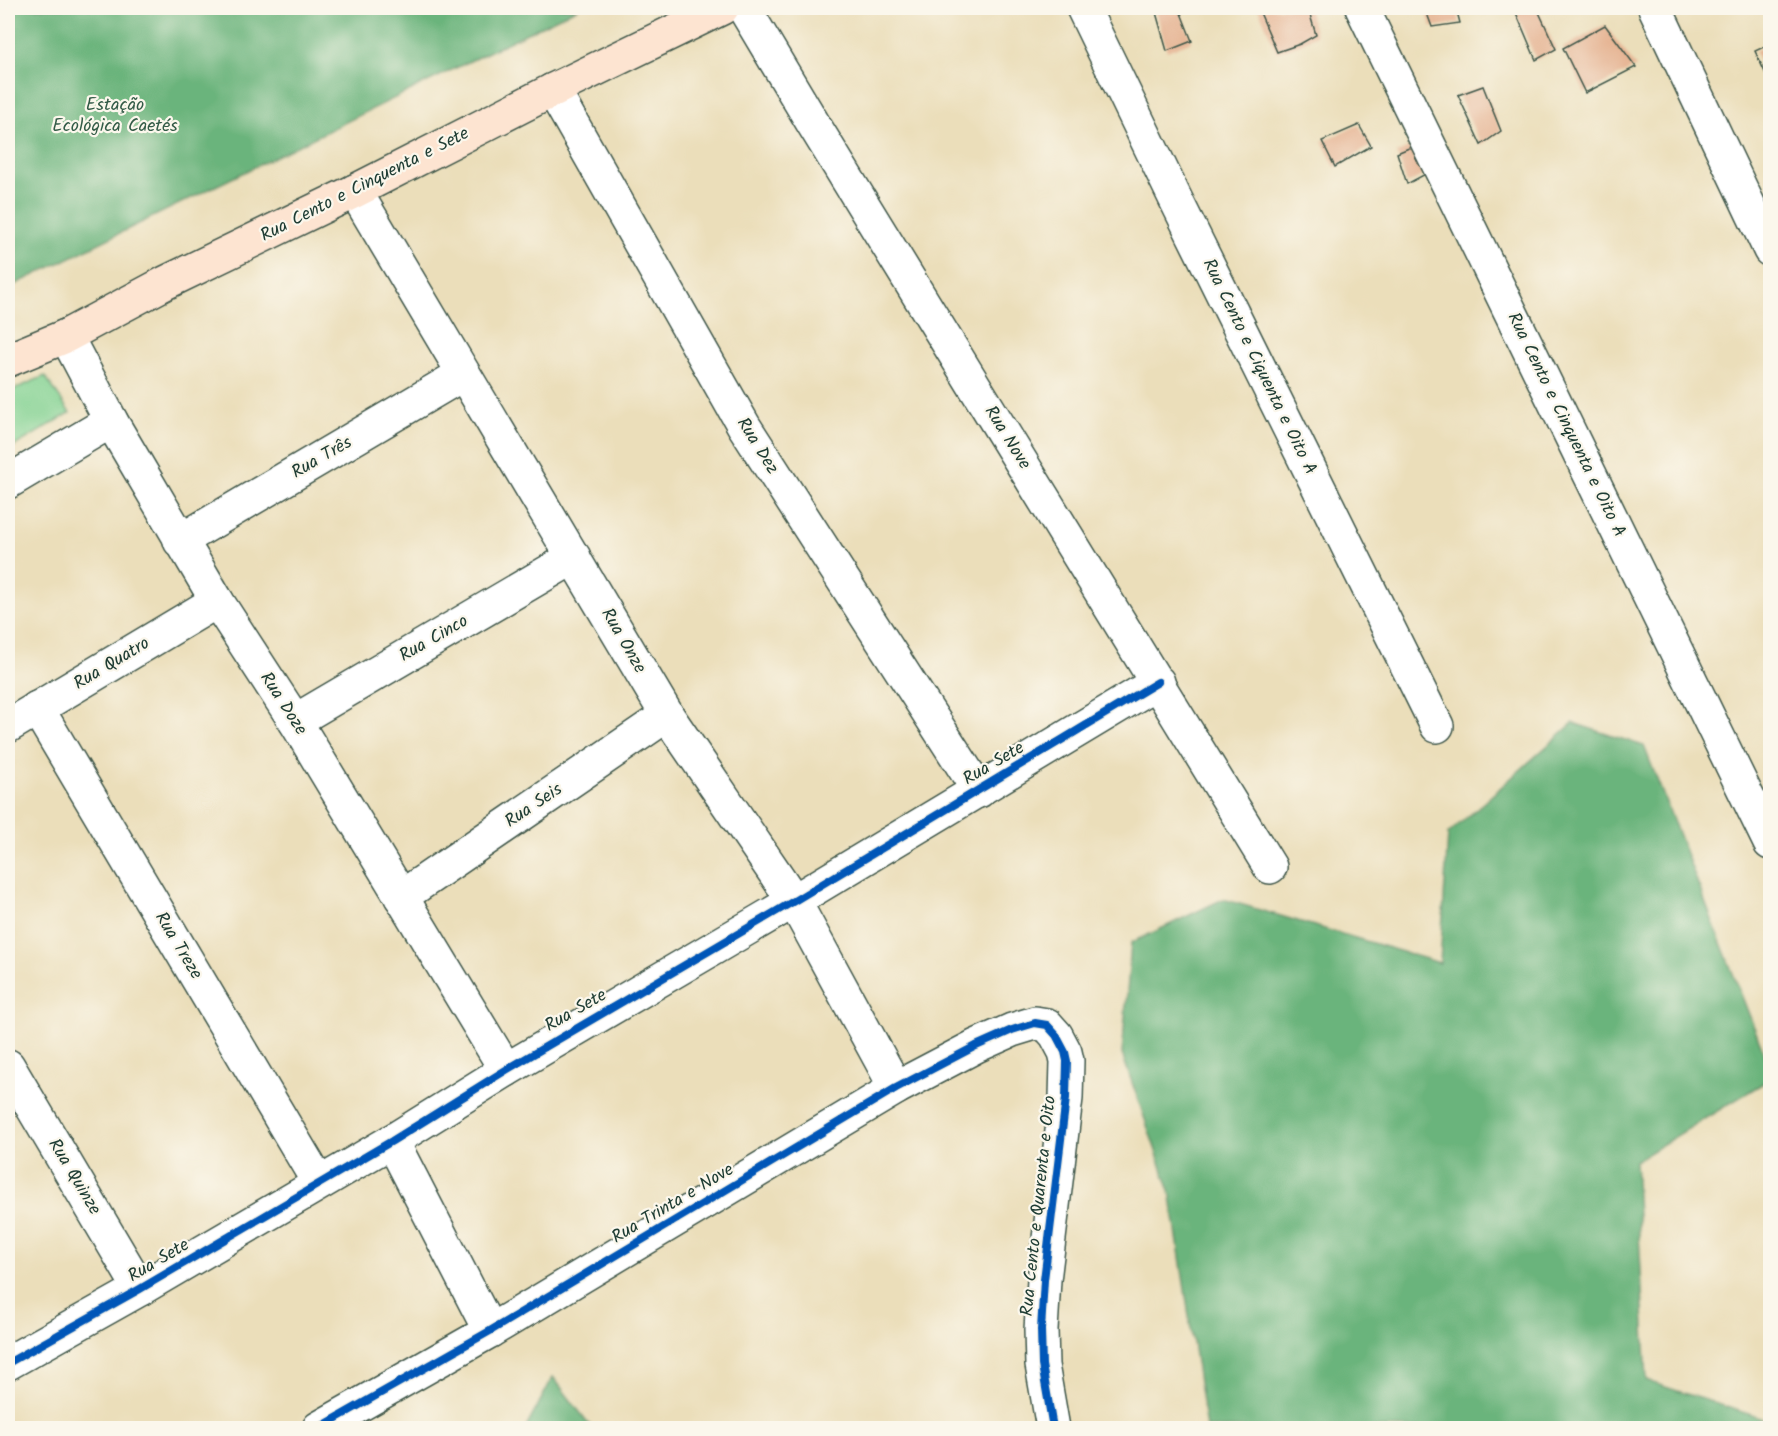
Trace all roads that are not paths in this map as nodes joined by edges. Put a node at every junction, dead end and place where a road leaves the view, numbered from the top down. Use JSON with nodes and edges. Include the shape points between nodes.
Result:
{"nodes":[{"id":1,"x":722,"y":8,"type":"edge"},
{"id":2,"x":744,"y":8,"type":"edge"},
{"id":3,"x":1083,"y":8,"type":"edge"},
{"id":4,"x":1362,"y":8,"type":"edge"},
{"id":5,"x":1655,"y":8,"type":"edge"},
{"id":6,"x":553,"y":90,"type":"junction"},
{"id":7,"x":355,"y":191,"type":"junction"},
{"id":8,"x":1770,"y":250,"type":"edge"},
{"id":9,"x":66,"y":336,"type":"junction"},
{"id":10,"x":8,"y":360,"type":"edge"},
{"id":11,"x":463,"y":374,"type":"junction"},
{"id":12,"x":111,"y":422,"type":"junction"},
{"id":13,"x":8,"y":482,"type":"edge"},
{"id":14,"x":180,"y":541,"type":"junction"},
{"id":15,"x":574,"y":557,"type":"junction"},
{"id":16,"x":217,"y":602,"type":"junction"},
{"id":17,"x":1158,"y":682,"type":"junction"},
{"id":18,"x":37,"y":708,"type":"junction"},
{"id":19,"x":667,"y":715,"type":"junction"},
{"id":20,"x":295,"y":721,"type":"junction"},
{"id":21,"x":8,"y":726,"type":"edge"},
{"id":22,"x":1437,"y":726,"type":"dead end"},
{"id":23,"x":979,"y":791,"type":"junction"},
{"id":24,"x":1770,"y":843,"type":"edge"},
{"id":25,"x":1270,"y":867,"type":"dead end"},
{"id":26,"x":401,"y":897,"type":"junction"},
{"id":27,"x":794,"y":901,"type":"junction"},
{"id":28,"x":1049,"y":1027,"type":"joint"},
{"id":29,"x":8,"y":1066,"type":"edge"},
{"id":30,"x":506,"y":1070,"type":"junction"},
{"id":31,"x":897,"y":1088,"type":"junction"},
{"id":32,"x":392,"y":1141,"type":"junction"},
{"id":33,"x":319,"y":1183,"type":"junction"},
{"id":34,"x":140,"y":1289,"type":"junction"},
{"id":35,"x":490,"y":1331,"type":"junction"},
{"id":36,"x":8,"y":1363,"type":"edge"},
{"id":37,"x":319,"y":1428,"type":"edge"},
{"id":38,"x":1053,"y":1428,"type":"edge"}],
"edges":[{"from":1,"to":6,"type":"main road","name":"Rua Cento e Cinquenta e Sete"},
{"from":2,"to":17,"type":"street","name":"Rua Nove"},
{"from":3,"to":22,"type":"street","name":"Rua Cento e Ciquenta e Oito A"},
{"from":4,"to":24,"type":"street","name":"Rua Cento e Cinquenta e Oito A"},
{"from":5,"to":8,"type":"street"},
{"from":6,"to":7,"type":"main road","name":"Rua Cento e Cinquenta e Sete"},
{"from":6,"to":23,"type":"street","name":"Rua Dez","via":[[744,426]]},
{"from":7,"to":9,"type":"main road","name":"Rua Cento e Cinquenta e Sete"},
{"from":7,"to":11,"type":"street","name":"Rua Onze"},
{"from":9,"to":10,"type":"main road","name":"Rua Cento e Cinquenta e Sete"},
{"from":9,"to":12,"type":"street","name":"Rua Doze"},
{"from":11,"to":14,"type":"street","name":"Rua Três"},
{"from":11,"to":15,"type":"street","name":"Rua Onze"},
{"from":12,"to":13,"type":"street"},
{"from":12,"to":14,"type":"street","name":"Rua Doze"},
{"from":14,"to":16,"type":"street","name":"Rua Doze"},
{"from":15,"to":19,"type":"street","name":"Rua Onze"},
{"from":15,"to":20,"type":"street","name":"Rua Cinco"},
{"from":16,"to":18,"type":"street","name":"Rua Quatro"},
{"from":16,"to":20,"type":"street","name":"Rua Doze"},
{"from":17,"to":23,"type":"street","name":"Rua Sete"},
{"from":17,"to":25,"type":"street","name":"Rua Nove"},
{"from":18,"to":21,"type":"street","name":"Rua Quatro"},
{"from":18,"to":33,"type":"street","name":"Rua Treze"},
{"from":19,"to":26,"type":"street","name":"Rua Seis"},
{"from":19,"to":27,"type":"street","name":"Rua Onze"},
{"from":20,"to":26,"type":"street","name":"Rua Doze"},
{"from":23,"to":27,"type":"street","name":"Rua Sete"},
{"from":26,"to":30,"type":"street","name":"Rua Doze"},
{"from":27,"to":30,"type":"street","name":"Rua Sete"},
{"from":27,"to":31,"type":"street","name":"Rua Onze"},
{"from":28,"to":31,"type":"street","name":"Rua Trinta e Nove","via":[[1035,1023],[1011,1030]]},
{"from":28,"to":38,"type":"street","name":"Rua Cento e Quarenta e Oito","via":[[1061,1043],[1067,1061],[1041,1330],[1042,1365]]},
{"from":29,"to":34,"type":"street","name":"Rua Quinze"},
{"from":30,"to":32,"type":"street","name":"Rua Sete"},
{"from":31,"to":35,"type":"street","name":"Rua Trinta e Nove"},
{"from":32,"to":33,"type":"street","name":"Rua Sete"},
{"from":32,"to":35,"type":"street"},
{"from":33,"to":34,"type":"street","name":"Rua Sete"},
{"from":34,"to":36,"type":"street","name":"Rua Sete"},
{"from":35,"to":37,"type":"street","name":"Rua Trinta e Nove"}]}
